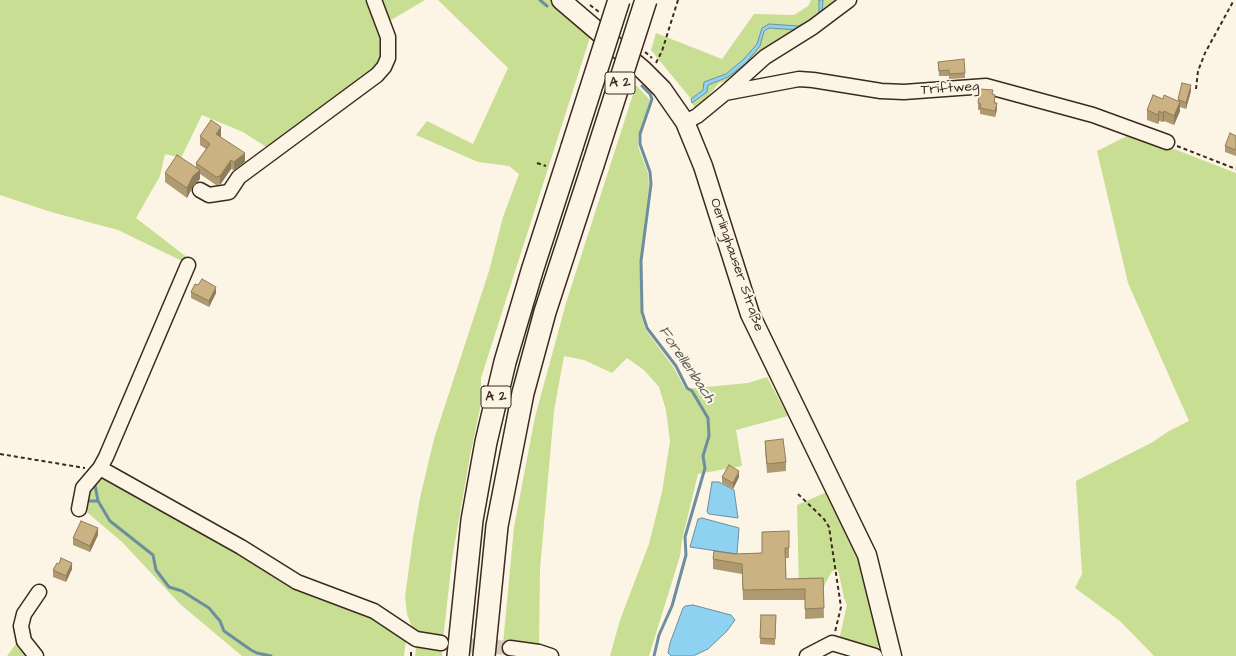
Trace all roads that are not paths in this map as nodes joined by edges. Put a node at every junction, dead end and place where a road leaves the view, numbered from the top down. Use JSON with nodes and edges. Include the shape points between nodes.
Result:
{"nodes":[{"id":1,"x":374,"y":0,"type":"edge"},
{"id":2,"x":562,"y":0,"type":"edge"},
{"id":3,"x":619,"y":0,"type":"edge"},
{"id":4,"x":646,"y":0,"type":"edge"},
{"id":5,"x":849,"y":0,"type":"edge"},
{"id":6,"x":725,"y":93,"type":"junction"},
{"id":7,"x":686,"y":122,"type":"junction"},
{"id":8,"x":1167,"y":142,"type":"road end"},
{"id":9,"x":200,"y":190,"type":"dead end"},
{"id":10,"x":188,"y":265,"type":"dead end"},
{"id":11,"x":100,"y":468,"type":"junction"},
{"id":12,"x":79,"y":509,"type":"dead end"},
{"id":13,"x":39,"y":592,"type":"dead end"},
{"id":14,"x":441,"y":643,"type":"tunnel mouth"},
{"id":15,"x":510,"y":648,"type":"tunnel mouth"},
{"id":16,"x":36,"y":656,"type":"edge"},
{"id":17,"x":458,"y":656,"type":"edge"},
{"id":18,"x":484,"y":656,"type":"edge"},
{"id":19,"x":551,"y":656,"type":"edge"},
{"id":20,"x":807,"y":656,"type":"edge"},
{"id":21,"x":875,"y":656,"type":"edge"},
{"id":22,"x":889,"y":656,"type":"edge"},
{"id":23,"x":892,"y":656,"type":"edge"}],
"edges":[{"from":1,"to":9,"type":"street","via":[[386,30],[388,48],[386,63],[377,75],[239,177],[229,192],[209,195]]},
{"from":2,"to":7,"type":"main road","name":"Oerlinghauser Straße","via":[[643,70],[662,89]]},
{"from":3,"to":17,"type":"highway","number":"A 2","bridge":true,"via":[[505,362],[486,442],[472,520]]},
{"from":4,"to":18,"type":"highway","number":"A 2","bridge":true,"via":[[545,312],[523,393],[498,526]]},
{"from":5,"to":6,"type":"street","name":"Triftweg","via":[[814,27],[765,57]]},
{"from":6,"to":7,"type":"street","name":"Triftweg"},
{"from":6,"to":8,"type":"street","name":"Triftweg","via":[[799,80],[904,92],[986,86],[1093,115]]},
{"from":7,"to":23,"type":"main road","name":"Oerlinghauser Straße","via":[[703,166],[750,314],[866,555]]},
{"from":10,"to":11,"type":"street"},
{"from":11,"to":12,"type":"street","via":[[83,488]]},
{"from":11,"to":14,"type":"street","via":[[241,547],[297,582],[374,611],[416,639]]},
{"from":13,"to":16,"type":"street","via":[[24,614],[21,626],[24,641]]},
{"from":15,"to":19,"type":"street"},
{"from":20,"to":21,"type":"street","via":[[832,643]]},
{"from":22,"to":23,"type":"street"}]}
